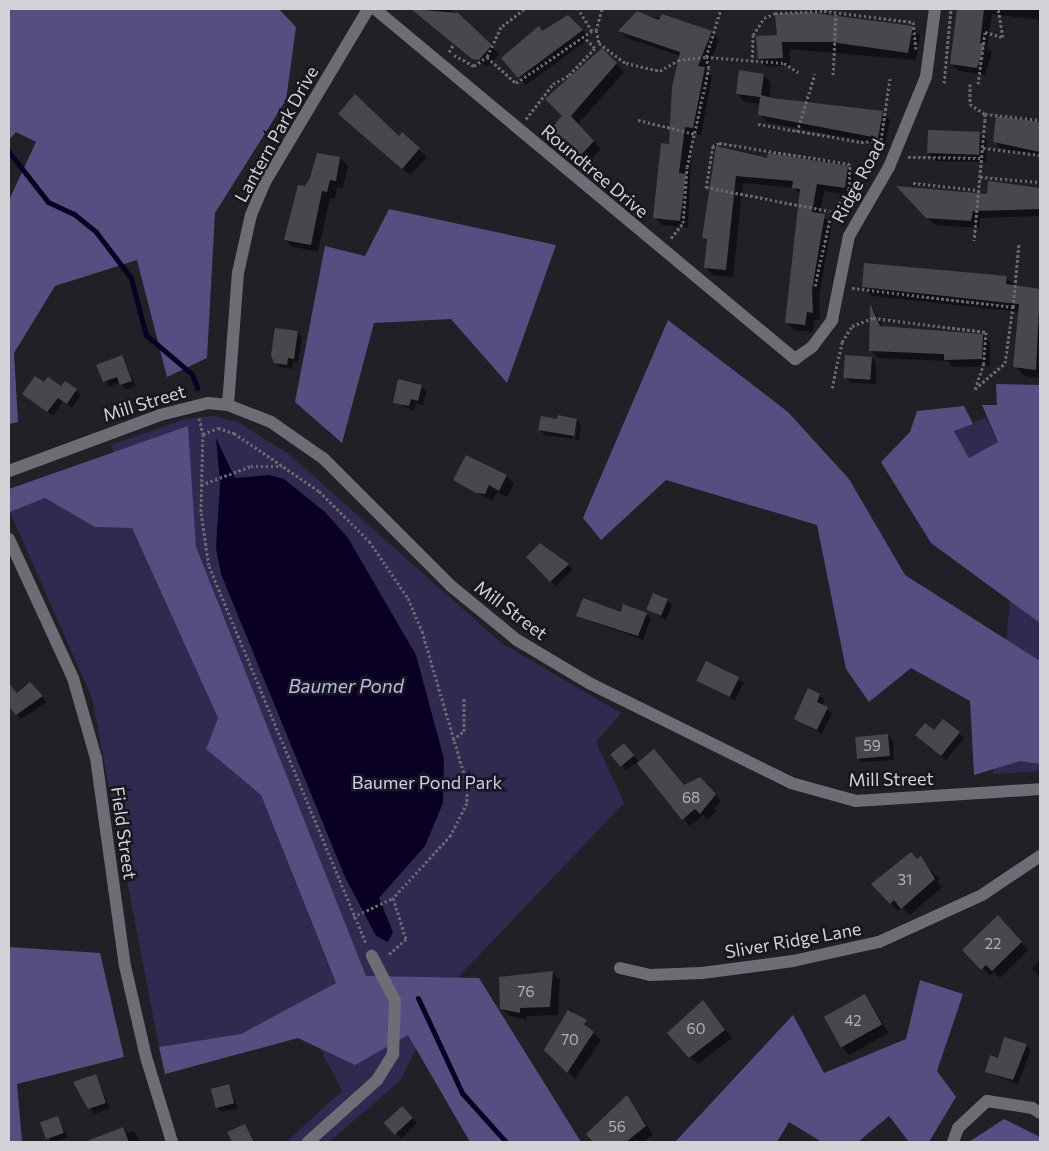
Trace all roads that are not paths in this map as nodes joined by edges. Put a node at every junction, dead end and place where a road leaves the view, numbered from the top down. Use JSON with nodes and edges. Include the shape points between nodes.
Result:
{"nodes":[{"id":1,"x":368,"y":9,"type":"edge"},
{"id":2,"x":375,"y":9,"type":"edge"},
{"id":3,"x":934,"y":9,"type":"edge"},
{"id":4,"x":794,"y":359,"type":"joint"},
{"id":5,"x":228,"y":405,"type":"junction"},
{"id":6,"x":9,"y":471,"type":"edge"},
{"id":7,"x":9,"y":539,"type":"edge"},
{"id":8,"x":1040,"y":789,"type":"edge"},
{"id":9,"x":1040,"y":856,"type":"edge"},
{"id":10,"x":374,"y":960,"type":"road end"},
{"id":11,"x":620,"y":968,"type":"dead end"},
{"id":12,"x":1040,"y":1113,"type":"edge"},
{"id":13,"x":172,"y":1142,"type":"edge"},
{"id":14,"x":308,"y":1142,"type":"edge"},
{"id":15,"x":952,"y":1142,"type":"edge"}],
"edges":[{"from":1,"to":5,"type":"street","name":"Lantern Park Drive","via":[[279,158],[251,215],[238,273]]},
{"from":2,"to":4,"type":"street","name":"Roundtree Drive"},
{"from":3,"to":4,"type":"street","name":"Ridge Road","via":[[926,77],[894,155],[849,236],[832,320],[812,347]]},
{"from":5,"to":6,"type":"street","name":"Mill Street","via":[[208,403],[160,415]]},
{"from":5,"to":8,"type":"street","name":"Mill Street","via":[[271,422],[324,459],[450,586],[517,640],[589,683],[791,783],[856,800]]},
{"from":7,"to":13,"type":"street","name":"Field Street","via":[[73,678],[96,758],[125,966]]},
{"from":9,"to":11,"type":"street","name":"Sliver Ridge Lane","via":[[982,896],[879,942],[793,961],[702,973],[650,975]]},
{"from":10,"to":14,"type":"street","via":[[396,1006],[393,1054],[377,1080]]},
{"from":12,"to":15,"type":"street","via":[[1032,1108],[987,1101],[958,1128]]}]}
